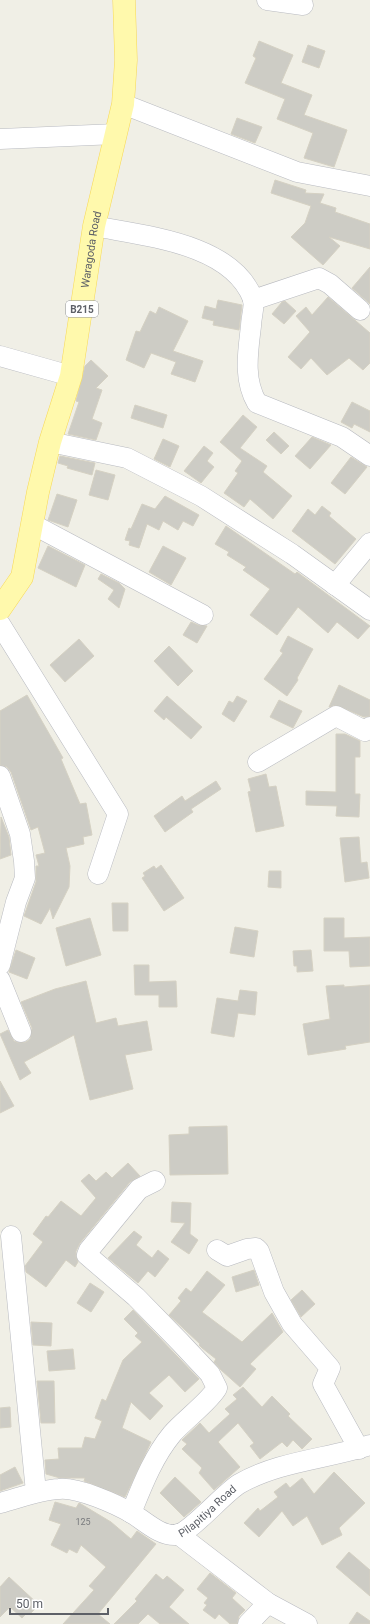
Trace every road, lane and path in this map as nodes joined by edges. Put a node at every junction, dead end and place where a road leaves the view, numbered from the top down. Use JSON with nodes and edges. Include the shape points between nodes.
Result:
{"nodes":[{"id":1,"x":128,"y":0,"type":"edge"},
{"id":2,"x":267,"y":0,"type":"edge"},
{"id":3,"x":303,"y":5,"type":"dead end"},
{"id":4,"x":123,"y":104,"type":"junction"},
{"id":5,"x":116,"y":134,"type":"junction"},
{"id":6,"x":0,"y":139,"type":"edge"},
{"id":7,"x":370,"y":186,"type":"edge"},
{"id":8,"x":94,"y":226,"type":"junction"},
{"id":9,"x":253,"y":300,"type":"junction"},
{"id":10,"x":360,"y":310,"type":"dead end"},
{"id":11,"x":0,"y":356,"type":"edge"},
{"id":12,"x":71,"y":376,"type":"junction"},
{"id":13,"x":50,"y":442,"type":"junction"},
{"id":14,"x":370,"y":456,"type":"edge"},
{"id":15,"x":32,"y":524,"type":"junction"},
{"id":16,"x":370,"y":544,"type":"edge"},
{"id":17,"x":335,"y":585,"type":"junction"},
{"id":18,"x":0,"y":609,"type":"edge"},
{"id":19,"x":370,"y":610,"type":"edge"},
{"id":20,"x":203,"y":615,"type":"dead end"},
{"id":21,"x":0,"y":624,"type":"edge"},
{"id":22,"x":370,"y":727,"type":"edge"},
{"id":23,"x":258,"y":762,"type":"dead end"},
{"id":24,"x":0,"y":776,"type":"edge"},
{"id":25,"x":98,"y":874,"type":"dead end"},
{"id":26,"x":0,"y":965,"type":"edge"},
{"id":27,"x":0,"y":980,"type":"edge"},
{"id":28,"x":21,"y":1032,"type":"dead end"},
{"id":29,"x":154,"y":1181,"type":"dead end"},
{"id":30,"x":11,"y":1236,"type":"dead end"},
{"id":31,"x":217,"y":1250,"type":"dead end"},
{"id":32,"x":365,"y":1447,"type":"edge"},
{"id":33,"x":36,"y":1492,"type":"junction"},
{"id":34,"x":0,"y":1503,"type":"edge"},
{"id":35,"x":131,"y":1513,"type":"junction"},
{"id":36,"x":178,"y":1534,"type":"junction"},
{"id":37,"x":268,"y":1603,"type":"junction"},
{"id":38,"x":248,"y":1624,"type":"edge"},
{"id":39,"x":307,"y":1624,"type":"edge"}],
"edges":[{"from":1,"to":4,"type":"main road","name":"Waragoda Road","number":"B215"},
{"from":2,"to":3,"type":"street"},
{"from":4,"to":5,"type":"main road","name":"Waragoda Road","number":"B215"},
{"from":4,"to":7,"type":"street","via":[[297,172]]},
{"from":5,"to":6,"type":"street"},
{"from":5,"to":8,"type":"main road","name":"Waragoda Road","number":"B215"},
{"from":8,"to":9,"type":"street","via":[[174,242],[218,259],[238,274]]},
{"from":8,"to":12,"type":"main road","name":"Waragoda Road","number":"B215"},
{"from":9,"to":10,"type":"street","via":[[319,278],[330,284]]},
{"from":9,"to":14,"type":"street","via":[[247,367],[252,394],[257,403],[342,437]]},
{"from":11,"to":12,"type":"street"},
{"from":12,"to":13,"type":"main road","name":"Waragoda Road","number":"B215"},
{"from":13,"to":15,"type":"main road","name":"Waragoda Road","number":"B215"},
{"from":13,"to":17,"type":"street","via":[[127,458],[201,496],[292,554]]},
{"from":15,"to":18,"type":"main road","name":"Waragoda Road","number":"B215","via":[[22,577]]},
{"from":15,"to":20,"type":"street"},
{"from":16,"to":17,"type":"street"},
{"from":17,"to":19,"type":"street"},
{"from":21,"to":25,"type":"street","via":[[118,814]]},
{"from":22,"to":23,"type":"street","via":[[365,731],[336,716]]},
{"from":24,"to":26,"type":"street","via":[[20,834],[25,878],[16,902]]},
{"from":27,"to":28,"type":"street"},
{"from":29,"to":35,"type":"street","via":[[139,1189],[87,1255],[136,1297],[210,1374],[217,1388],[162,1447]]},
{"from":30,"to":33,"type":"street"},
{"from":31,"to":32,"type":"street","via":[[227,1256],[247,1249],[259,1250],[274,1292],[289,1318],[330,1368],[323,1384]]},
{"from":32,"to":36,"type":"street","name":"Pilapitiya Road","via":[[252,1477],[233,1488]]},
{"from":33,"to":34,"type":"street","name":"Pilapitiya Road"},
{"from":33,"to":35,"type":"street","name":"Pilapitiya Road","via":[[60,1488],[75,1490]]},
{"from":35,"to":36,"type":"street","name":"Pilapitiya Road","via":[[161,1532]]},
{"from":36,"to":37,"type":"street"},
{"from":37,"to":38,"type":"street"},
{"from":37,"to":39,"type":"street"}]}
